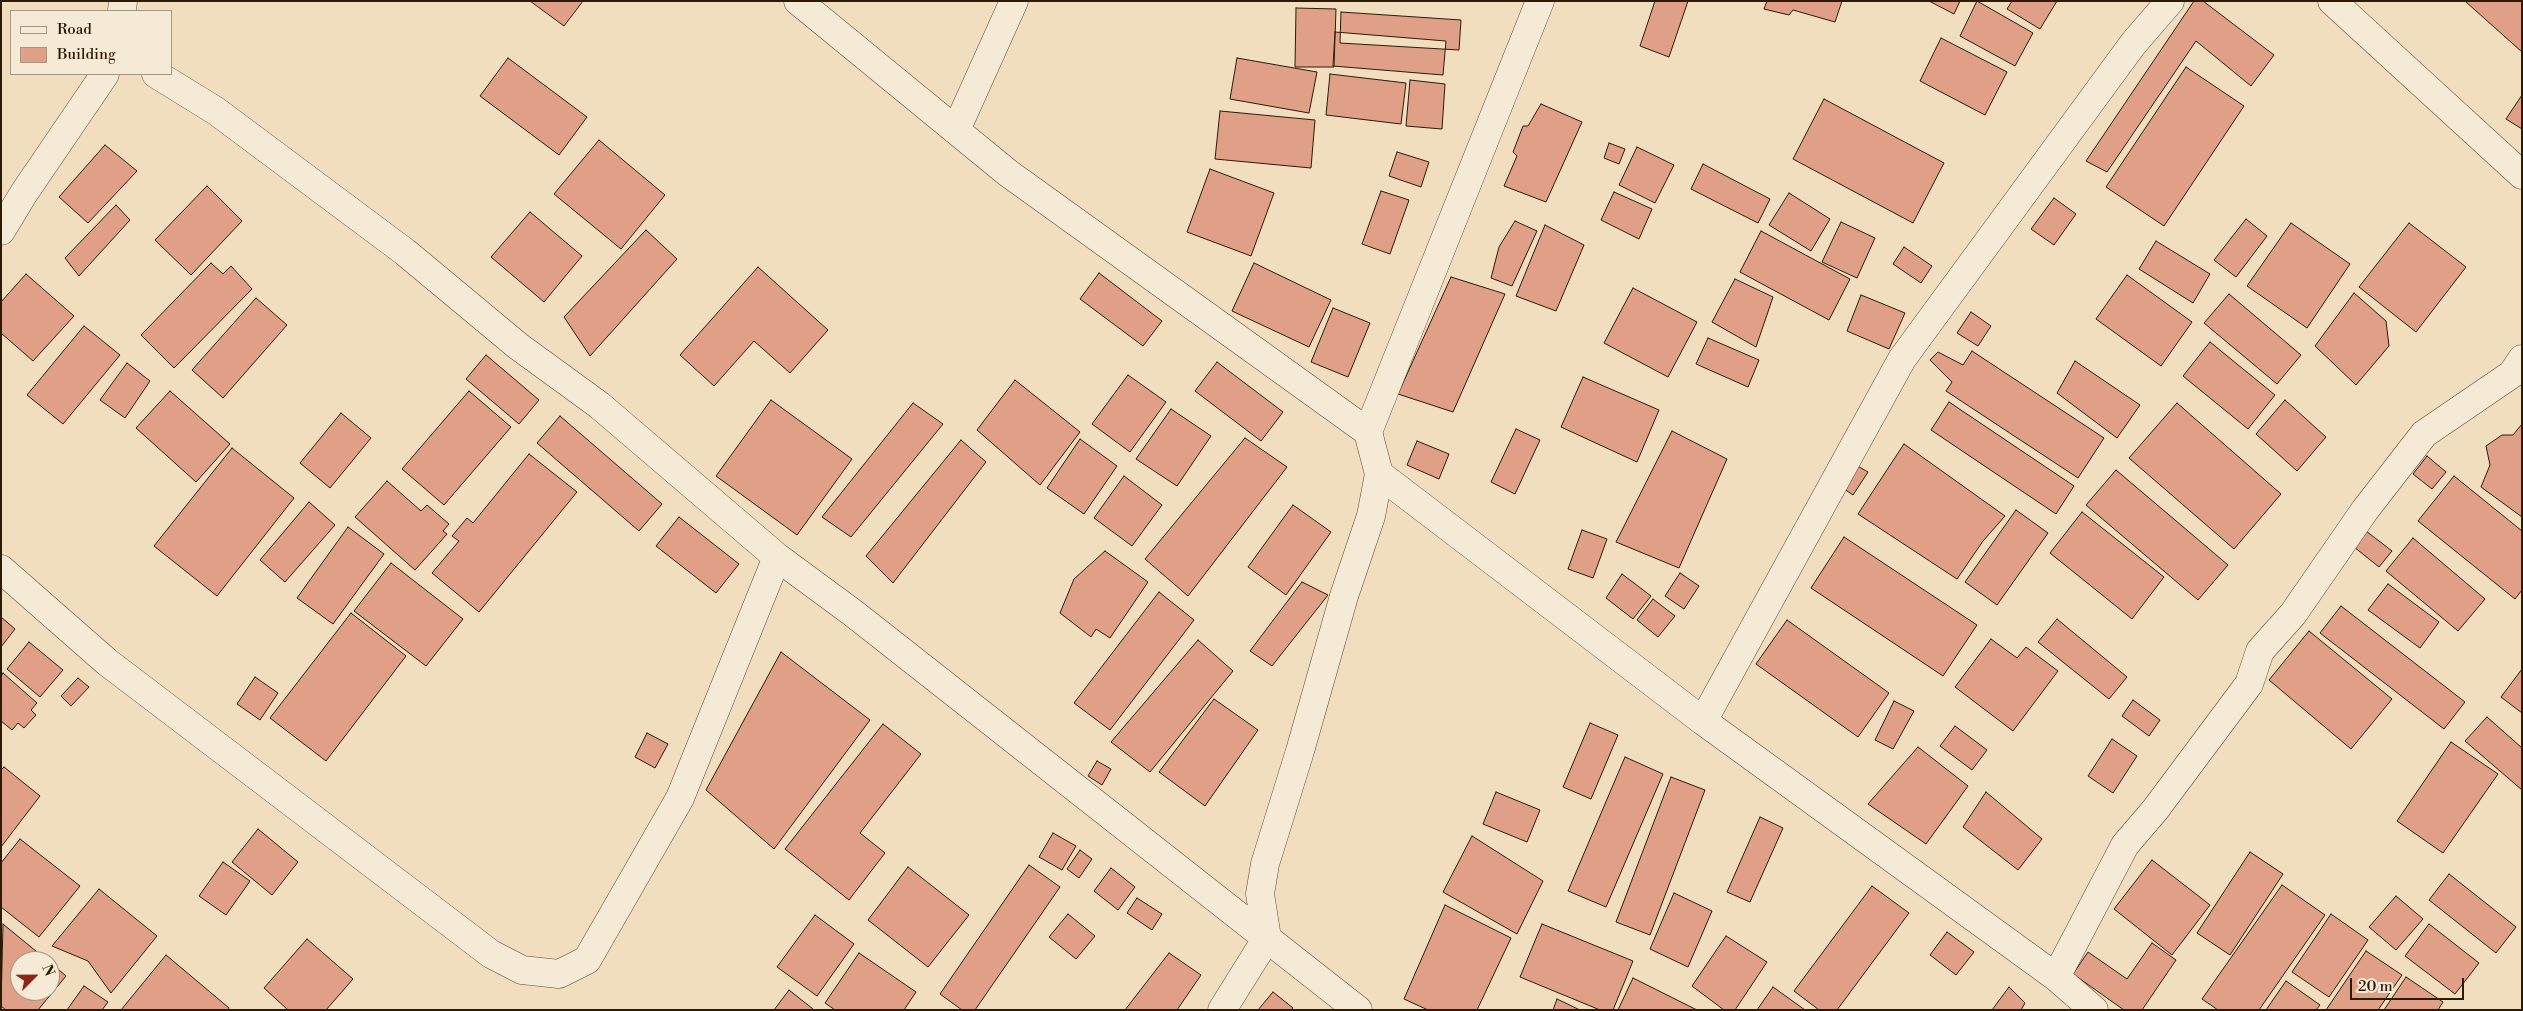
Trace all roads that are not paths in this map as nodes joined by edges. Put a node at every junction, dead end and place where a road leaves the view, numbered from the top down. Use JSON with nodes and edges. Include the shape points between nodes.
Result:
{"nodes":[{"id":1,"x":798,"y":1,"type":"edge"},
{"id":2,"x":1014,"y":1,"type":"edge"},
{"id":3,"x":1540,"y":1,"type":"edge"},
{"id":4,"x":2170,"y":1,"type":"edge"},
{"id":5,"x":2332,"y":1,"type":"edge"},
{"id":6,"x":104,"y":75,"type":"edge"},
{"id":7,"x":158,"y":75,"type":"edge"},
{"id":8,"x":956,"y":130,"type":"junction"},
{"id":9,"x":2522,"y":175,"type":"edge"},
{"id":10,"x":1,"y":231,"type":"edge"},
{"id":11,"x":2522,"y":358,"type":"edge"},
{"id":12,"x":1368,"y":432,"type":"junction"},
{"id":13,"x":1379,"y":474,"type":"junction"},
{"id":14,"x":778,"y":557,"type":"junction"},
{"id":15,"x":1,"y":569,"type":"edge"},
{"id":16,"x":1703,"y":720,"type":"junction"},
{"id":17,"x":1267,"y":938,"type":"junction"},
{"id":18,"x":2056,"y":977,"type":"junction"},
{"id":19,"x":1222,"y":1010,"type":"edge"},
{"id":20,"x":1358,"y":1010,"type":"edge"},
{"id":21,"x":2094,"y":1010,"type":"edge"}],
"edges":[{"from":1,"to":8,"type":"street"},
{"from":2,"to":8,"type":"street"},
{"from":3,"to":12,"type":"street"},
{"from":4,"to":16,"type":"street","via":[[2134,44],[1902,359]]},
{"from":5,"to":9,"type":"street"},
{"from":6,"to":10,"type":"street"},
{"from":7,"to":14,"type":"street","via":[[216,111],[405,252],[518,346],[598,405]]},
{"from":8,"to":12,"type":"street","via":[[1066,216]]},
{"from":11,"to":18,"type":"street","via":[[2512,374],[2424,434],[2365,510],[2293,614],[2260,651],[2250,684],[2125,845]]},
{"from":12,"to":13,"type":"street"},
{"from":13,"to":16,"type":"street"},
{"from":13,"to":17,"type":"street","via":[[1371,516],[1264,864],[1260,894]]},
{"from":14,"to":15,"type":"street","via":[[680,798],[588,960],[559,974],[522,970],[491,954],[107,662]]},
{"from":14,"to":17,"type":"street"},
{"from":16,"to":18,"type":"street"},
{"from":17,"to":19,"type":"street"},
{"from":17,"to":20,"type":"street"},
{"from":18,"to":21,"type":"street"}]}
